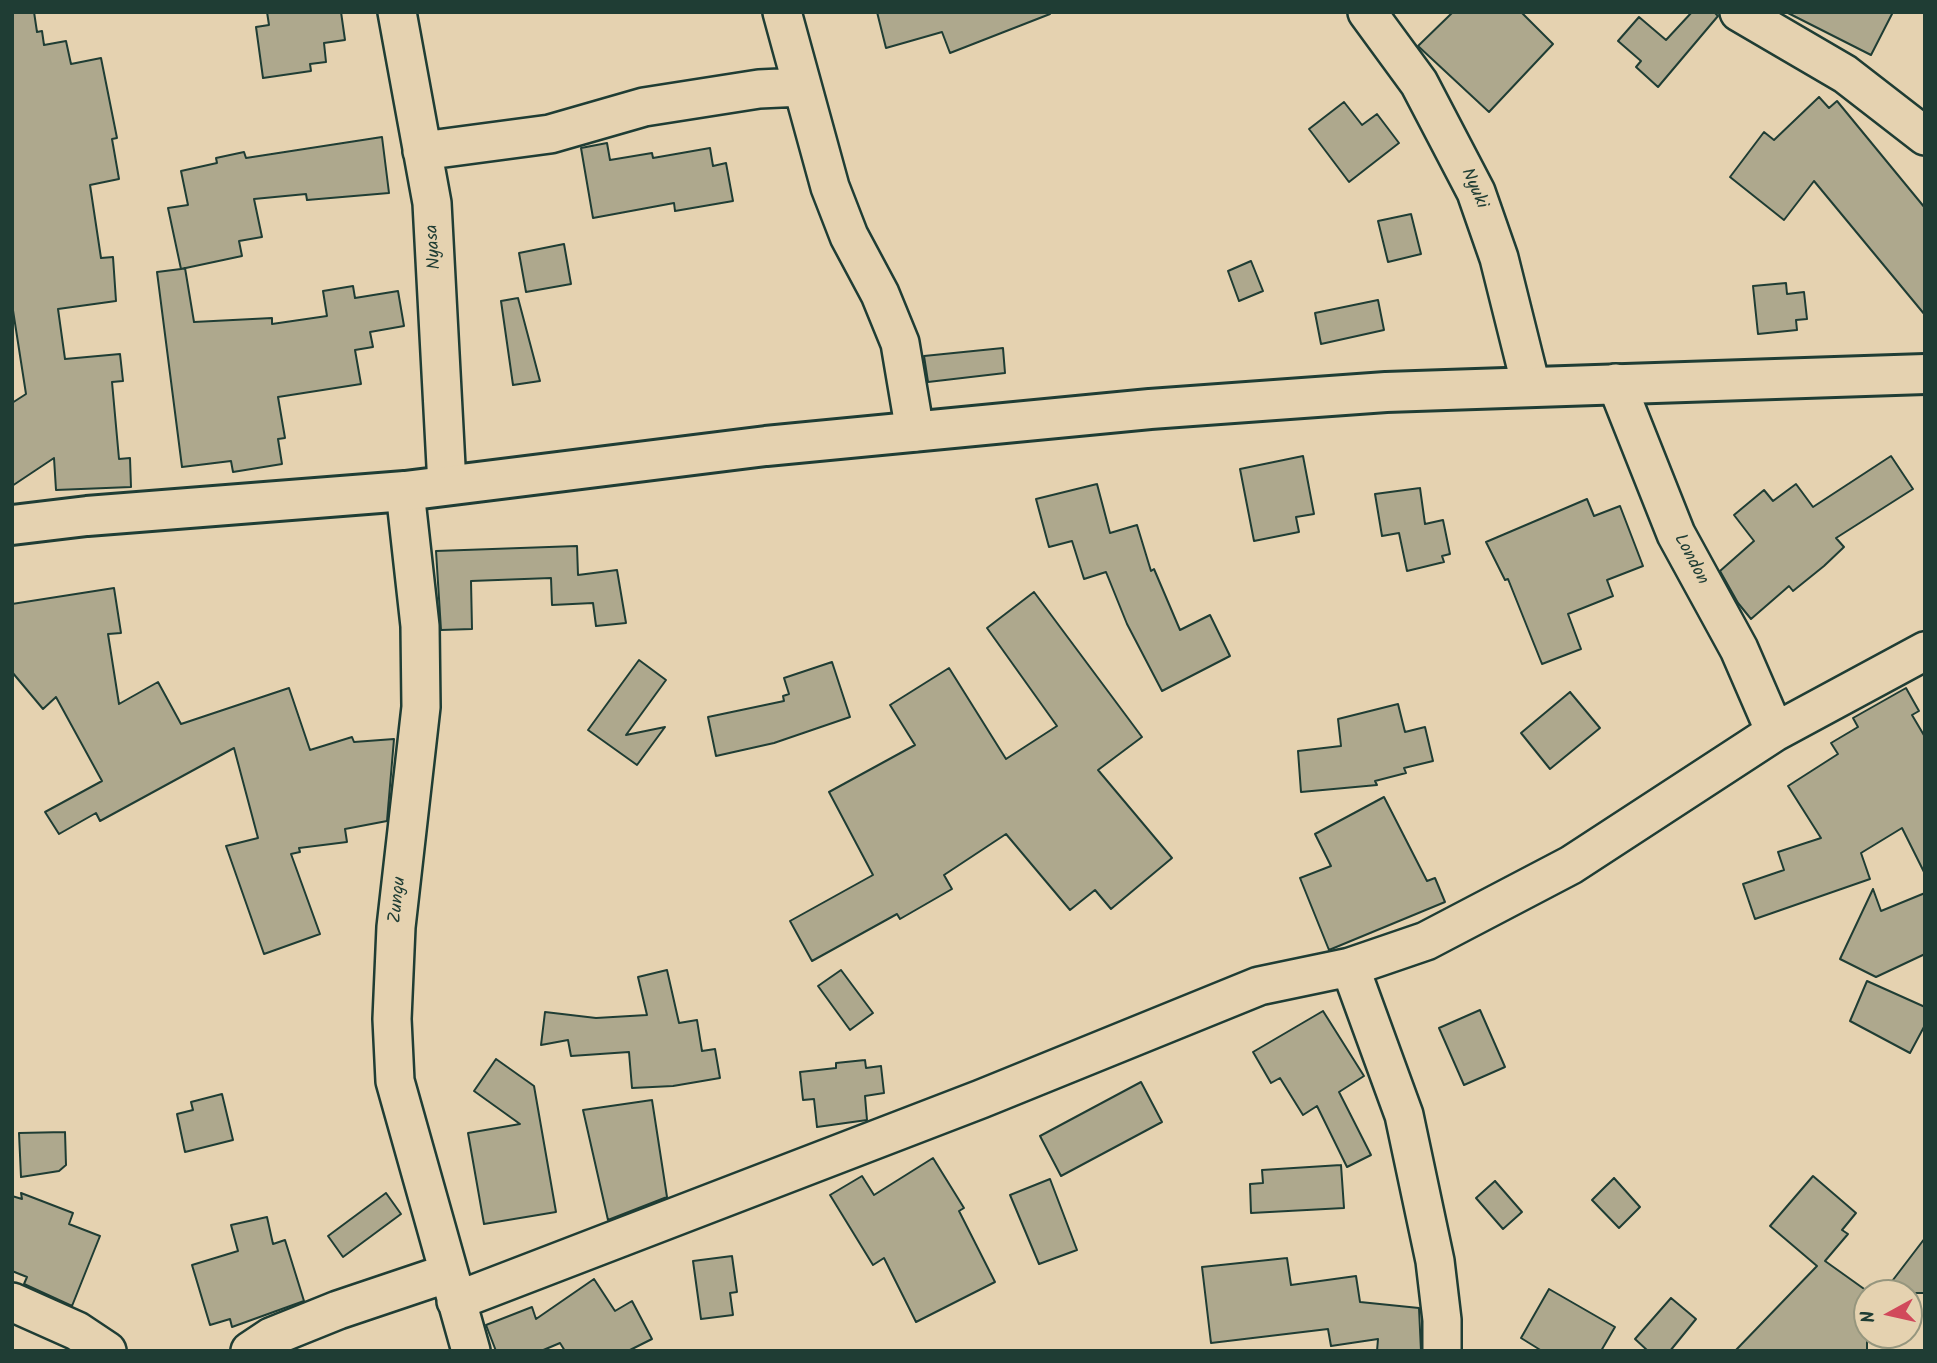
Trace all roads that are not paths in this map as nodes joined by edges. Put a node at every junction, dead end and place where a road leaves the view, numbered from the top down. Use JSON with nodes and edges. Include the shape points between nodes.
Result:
{"nodes":[{"id":1,"x":397,"y":12,"type":"edge"},
{"id":2,"x":782,"y":12,"type":"edge"},
{"id":3,"x":1367,"y":12,"type":"edge"},
{"id":4,"x":1739,"y":12,"type":"edge"},
{"id":5,"x":802,"y":87,"type":"junction"},
{"id":6,"x":1925,"y":136,"type":"edge"},
{"id":7,"x":422,"y":151,"type":"junction"},
{"id":8,"x":1925,"y":374,"type":"edge"},
{"id":9,"x":1616,"y":383,"type":"junction"},
{"id":10,"x":1531,"y":386,"type":"junction"},
{"id":11,"x":915,"y":432,"type":"junction"},
{"id":12,"x":447,"y":485,"type":"junction"},
{"id":13,"x":405,"y":491,"type":"junction"},
{"id":14,"x":12,"y":525,"type":"edge"},
{"id":15,"x":1925,"y":651,"type":"edge"},
{"id":16,"x":1774,"y":732,"type":"junction"},
{"id":17,"x":1350,"y":967,"type":"junction"},
{"id":18,"x":452,"y":1287,"type":"junction"},
{"id":19,"x":12,"y":1302,"type":"edge"},
{"id":20,"x":107,"y":1351,"type":"edge"},
{"id":21,"x":250,"y":1351,"type":"edge"},
{"id":22,"x":471,"y":1351,"type":"edge"},
{"id":23,"x":1442,"y":1351,"type":"edge"}],
"edges":[{"from":1,"to":7,"type":"street","name":"Nyasa"},
{"from":2,"to":5,"type":"street"},
{"from":3,"to":10,"type":"street","name":"Nyuki","via":[[1419,83],[1476,192],[1499,258]]},
{"from":4,"to":6,"type":"street","via":[[1845,74]]},
{"from":5,"to":7,"type":"street","via":[[644,107],[550,134]]},
{"from":5,"to":11,"type":"street","via":[[830,187],[900,343]]},
{"from":7,"to":12,"type":"street","name":"Nyasa","via":[[432,203]]},
{"from":8,"to":9,"type":"street"},
{"from":9,"to":10,"type":"street"},
{"from":9,"to":16,"type":"street","name":"London","via":[[1676,534],[1739,649]]},
{"from":10,"to":11,"type":"street","via":[[1178,407]]},
{"from":11,"to":12,"type":"street"},
{"from":12,"to":13,"type":"street"},
{"from":13,"to":14,"type":"street"},
{"from":13,"to":18,"type":"street","name":"Zungu","via":[[420,626],[421,707],[396,927],[395,1082]]},
{"from":15,"to":16,"type":"street"},
{"from":16,"to":17,"type":"street","via":[[1570,865],[1426,941]]},
{"from":17,"to":18,"type":"street","via":[[1259,986],[981,1099]]},
{"from":17,"to":23,"type":"street","via":[[1404,1115],[1435,1261]]},
{"from":18,"to":21,"type":"street","via":[[338,1310],[271,1337]]},
{"from":18,"to":22,"type":"street","name":"Zungu"},
{"from":19,"to":20,"type":"street","via":[[77,1331]]}]}
